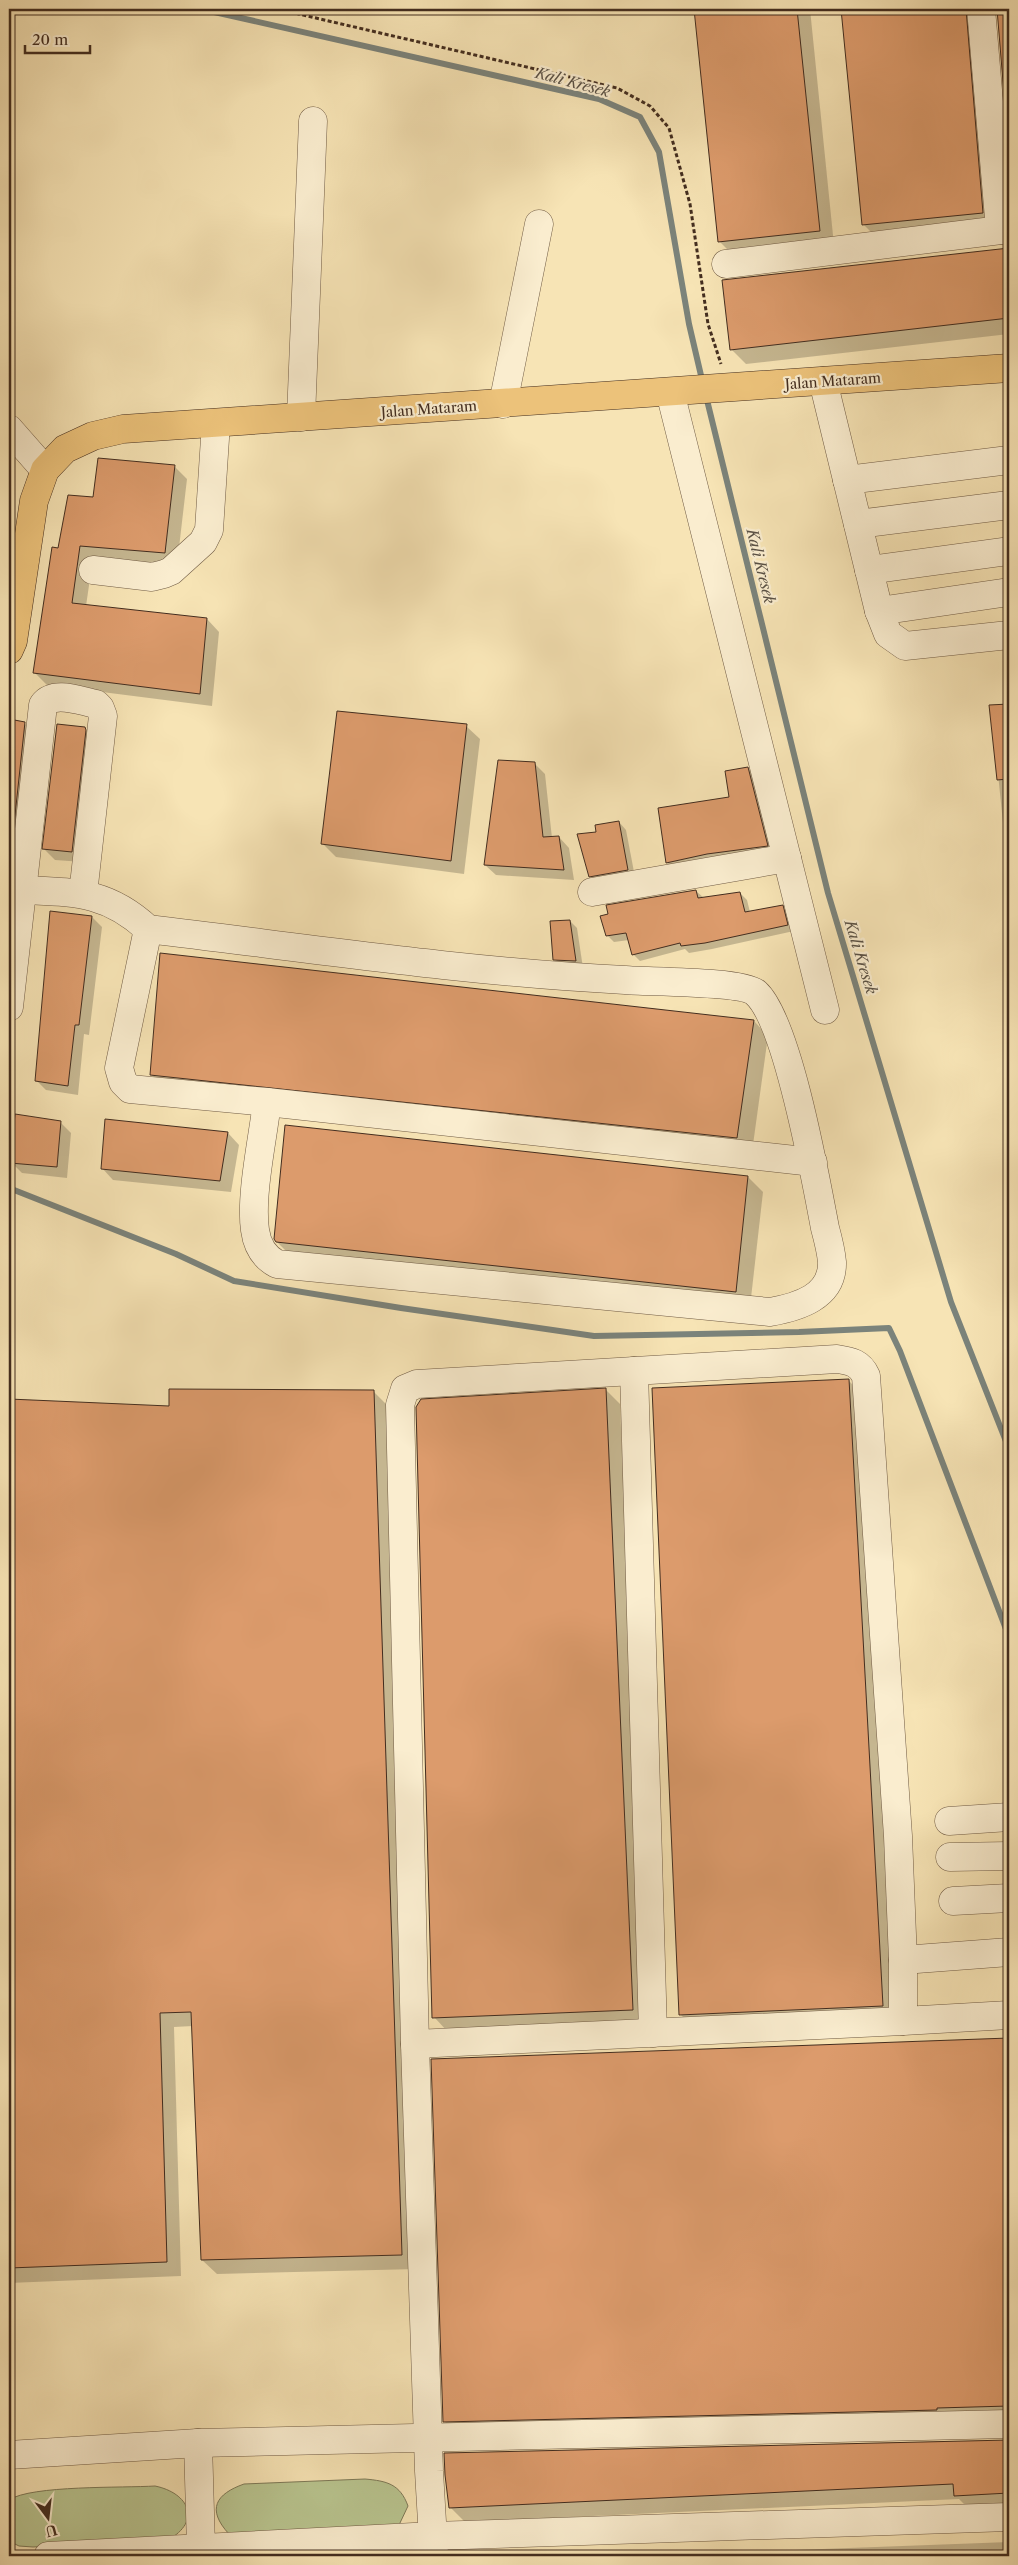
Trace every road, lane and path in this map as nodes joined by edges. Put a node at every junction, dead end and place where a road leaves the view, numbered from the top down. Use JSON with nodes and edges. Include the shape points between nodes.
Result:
{"nodes":[{"id":1,"x":277,"y":9,"type":"edge"},
{"id":2,"x":981,"y":9,"type":"edge"},
{"id":3,"x":313,"y":121,"type":"dead end"},
{"id":4,"x":539,"y":224,"type":"dead end"},
{"id":5,"x":1005,"y":230,"type":"edge"},
{"id":6,"x":726,"y":264,"type":"dead end"},
{"id":7,"x":1009,"y":368,"type":"edge"},
{"id":8,"x":823,"y":382,"type":"junction"},
{"id":9,"x":725,"y":389,"type":"junction"},
{"id":10,"x":674,"y":392,"type":"junction"},
{"id":11,"x":503,"y":404,"type":"junction"},
{"id":12,"x":300,"y":417,"type":"junction"},
{"id":13,"x":216,"y":423,"type":"junction"},
{"id":14,"x":9,"y":428,"type":"edge"},
{"id":15,"x":1009,"y":460,"type":"edge"},
{"id":16,"x":45,"y":470,"type":"junction"},
{"id":17,"x":847,"y":480,"type":"junction"},
{"id":18,"x":1009,"y":505,"type":"edge"},
{"id":19,"x":858,"y":524,"type":"junction"},
{"id":20,"x":1009,"y":551,"type":"edge"},
{"id":21,"x":93,"y":570,"type":"dead end"},
{"id":22,"x":869,"y":570,"type":"junction"},
{"id":23,"x":1009,"y":592,"type":"edge"},
{"id":24,"x":879,"y":611,"type":"junction"},
{"id":25,"x":1009,"y":635,"type":"edge"},
{"id":26,"x":9,"y":650,"type":"edge"},
{"id":27,"x":787,"y":858,"type":"junction"},
{"id":28,"x":15,"y":889,"type":"edge"},
{"id":29,"x":592,"y":892,"type":"dead end"},
{"id":30,"x":83,"y":894,"type":"junction"},
{"id":31,"x":148,"y":929,"type":"junction"},
{"id":32,"x":9,"y":1007,"type":"edge"},
{"id":33,"x":825,"y":1010,"type":"dead end"},
{"id":34,"x":267,"y":1102,"type":"junction"},
{"id":35,"x":813,"y":1162,"type":"junction"},
{"id":36,"x":634,"y":1371,"type":"junction"},
{"id":37,"x":1009,"y":1817,"type":"edge"},
{"id":38,"x":949,"y":1821,"type":"dead end"},
{"id":39,"x":1009,"y":1856,"type":"edge"},
{"id":40,"x":950,"y":1857,"type":"dead end"},
{"id":41,"x":1009,"y":1898,"type":"edge"},
{"id":42,"x":953,"y":1902,"type":"dead end"},
{"id":43,"x":1009,"y":1952,"type":"edge"},
{"id":44,"x":903,"y":1960,"type":"junction"},
{"id":45,"x":1009,"y":2015,"type":"edge"},
{"id":46,"x":903,"y":2021,"type":"junction"},
{"id":47,"x":653,"y":2033,"type":"junction"},
{"id":48,"x":415,"y":2044,"type":"junction"},
{"id":49,"x":1009,"y":2424,"type":"edge"},
{"id":50,"x":429,"y":2439,"type":"junction"},
{"id":51,"x":198,"y":2443,"type":"junction"},
{"id":52,"x":9,"y":2455,"type":"edge"},
{"id":53,"x":1009,"y":2517,"type":"edge"},
{"id":54,"x":434,"y":2546,"type":"edge"},
{"id":55,"x":201,"y":2547,"type":"junction"},
{"id":56,"x":48,"y":2556,"type":"edge"}],
"edges":[{"from":1,"to":9,"type":"path","via":[[617,88],[650,106],[669,128],[688,194],[708,324]]},
{"from":2,"to":5,"type":"street"},
{"from":3,"to":12,"type":"street"},
{"from":4,"to":11,"type":"street"},
{"from":5,"to":6,"type":"street"},
{"from":7,"to":8,"type":"main road","name":"Jalan Mataram"},
{"from":8,"to":9,"type":"main road","name":"Jalan Mataram"},
{"from":8,"to":17,"type":"street"},
{"from":9,"to":10,"type":"main road","name":"Jalan Mataram"},
{"from":10,"to":11,"type":"main road","name":"Jalan Mataram"},
{"from":10,"to":27,"type":"street"},
{"from":11,"to":12,"type":"main road","name":"Jalan Mataram"},
{"from":12,"to":13,"type":"main road","name":"Jalan Mataram"},
{"from":13,"to":16,"type":"main road","name":"Jalan Mataram","via":[[124,429],[93,436],[65,449]]},
{"from":13,"to":21,"type":"street","via":[[209,530],[203,542],[164,574],[152,577]]},
{"from":14,"to":16,"type":"street"},
{"from":15,"to":17,"type":"street"},
{"from":16,"to":26,"type":"main road","name":"Jalan Mataram","via":[[34,501]]},
{"from":17,"to":19,"type":"street"},
{"from":18,"to":19,"type":"street"},
{"from":19,"to":22,"type":"street"},
{"from":20,"to":22,"type":"street"},
{"from":22,"to":24,"type":"street"},
{"from":23,"to":24,"type":"street"},
{"from":24,"to":25,"type":"street","via":[[888,634],[905,646]]},
{"from":27,"to":29,"type":"street"},
{"from":27,"to":33,"type":"street"},
{"from":28,"to":30,"type":"street"},
{"from":28,"to":30,"type":"street","via":[[43,705],[47,699],[56,697],[96,704],[103,716]]},
{"from":28,"to":32,"type":"street"},
{"from":30,"to":31,"type":"street","via":[[121,907]]},
{"from":31,"to":34,"type":"street","via":[[120,1068],[123,1082],[140,1092]]},
{"from":31,"to":35,"type":"street","via":[[557,977],[753,990],[763,1000],[782,1042]]},
{"from":34,"to":35,"type":"street"},
{"from":34,"to":35,"type":"street","via":[[254,1207],[255,1231],[261,1249],[277,1264],[770,1312],[795,1308],[816,1297],[829,1283],[832,1263]]},
{"from":36,"to":44,"type":"street","via":[[837,1359],[857,1364],[866,1376],[898,1836]]},
{"from":36,"to":47,"type":"street"},
{"from":36,"to":48,"type":"street","via":[[417,1384],[405,1389],[403,1394],[400,1404]]},
{"from":37,"to":38,"type":"street"},
{"from":39,"to":40,"type":"street"},
{"from":41,"to":42,"type":"street"},
{"from":43,"to":44,"type":"street"},
{"from":44,"to":46,"type":"street"},
{"from":45,"to":46,"type":"street"},
{"from":46,"to":47,"type":"street"},
{"from":47,"to":48,"type":"street"},
{"from":48,"to":50,"type":"street"},
{"from":49,"to":50,"type":"street"},
{"from":50,"to":51,"type":"street"},
{"from":50,"to":54,"type":"street"},
{"from":51,"to":52,"type":"street"},
{"from":51,"to":55,"type":"street"},
{"from":53,"to":54,"type":"street"},
{"from":54,"to":55,"type":"street"},
{"from":55,"to":56,"type":"street"}]}
